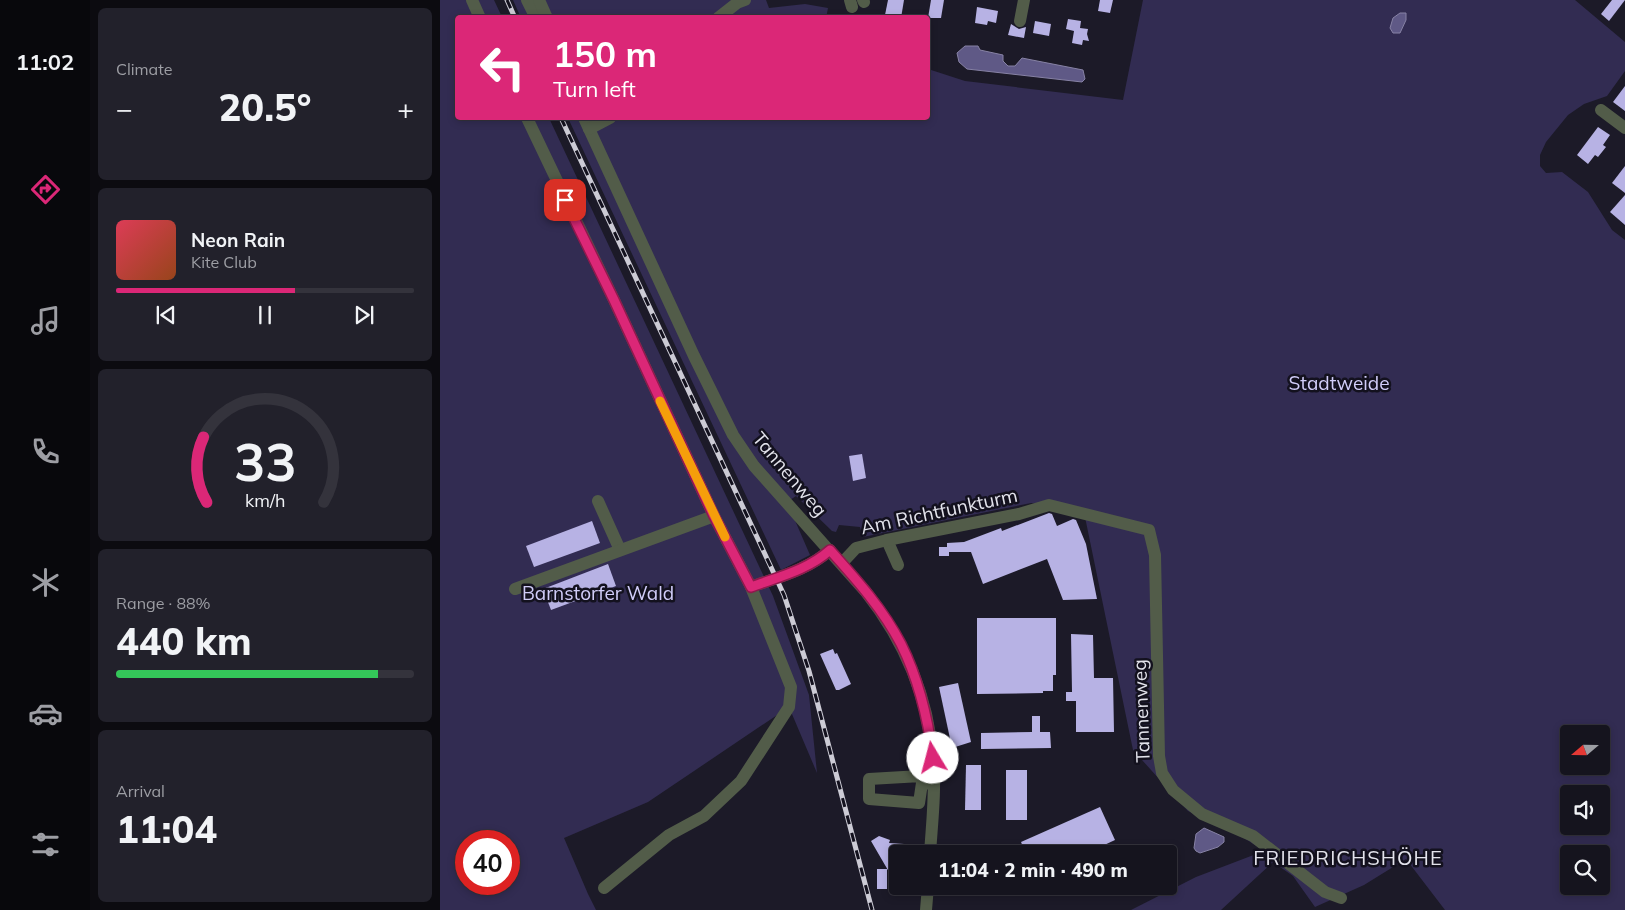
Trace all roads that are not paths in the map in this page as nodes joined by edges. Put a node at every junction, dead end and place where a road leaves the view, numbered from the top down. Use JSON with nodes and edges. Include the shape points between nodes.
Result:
{"nodes":[{"id":1,"x":472,"y":0,"type":"edge"},
{"id":2,"x":527,"y":0,"type":"edge"},
{"id":3,"x":539,"y":0,"type":"edge"},
{"id":4,"x":745,"y":0,"type":"edge"},
{"id":5,"x":1024,"y":0,"type":"edge"},
{"id":6,"x":479,"y":15,"type":"edge"},
{"id":7,"x":534,"y":15,"type":"edge"},
{"id":8,"x":546,"y":15,"type":"edge"},
{"id":9,"x":722,"y":15,"type":"edge"},
{"id":10,"x":1020,"y":21,"type":"dead end"},
{"id":11,"x":1601,"y":110,"type":"dead end"},
{"id":12,"x":528,"y":120,"type":"edge"},
{"id":13,"x":601,"y":120,"type":"edge"},
{"id":14,"x":587,"y":123,"type":"edge"},
{"id":15,"x":1625,"y":128,"type":"edge"},
{"id":16,"x":598,"y":501,"type":"dead end"},
{"id":17,"x":1049,"y":505,"type":"joint"},
{"id":18,"x":714,"y":516,"type":"junction"},
{"id":19,"x":887,"y":540,"type":"junction"},
{"id":20,"x":620,"y":550,"type":"junction"},
{"id":21,"x":830,"y":550,"type":"junction"},
{"id":22,"x":842,"y":563,"type":"junction"},
{"id":23,"x":898,"y":566,"type":"dead end"},
{"id":24,"x":751,"y":587,"type":"junction"},
{"id":25,"x":515,"y":589,"type":"dead end"},
{"id":26,"x":930,"y":845,"type":"edge"},
{"id":27,"x":604,"y":888,"type":"dead end"},
{"id":28,"x":927,"y":895,"type":"edge"},
{"id":29,"x":1341,"y":898,"type":"dead end"},
{"id":30,"x":926,"y":910,"type":"edge"}],
"edges":[{"from":1,"to":6,"type":"street"},
{"from":2,"to":7,"type":"street"},
{"from":3,"to":8,"type":"street"},
{"from":4,"to":9,"type":"street"},
{"from":5,"to":10,"type":"street"},
{"from":11,"to":15,"type":"street"},
{"from":12,"to":18,"type":"street"},
{"from":13,"to":14,"type":"street"},
{"from":14,"to":21,"type":"street","name":"Tannenweg","via":[[733,434],[754,466]]},
{"from":16,"to":20,"type":"street"},
{"from":17,"to":19,"type":"street","name":"Am Richtfunkturm"},
{"from":17,"to":29,"type":"street","name":"Tannenweg","via":[[1149,530],[1155,555],[1159,756],[1162,774],[1173,790],[1202,814],[1253,836],[1325,892]]},
{"from":18,"to":20,"type":"street"},
{"from":18,"to":24,"type":"street"},
{"from":19,"to":22,"type":"street","name":"Am Richtfunkturm","via":[[856,548]]},
{"from":19,"to":23,"type":"street"},
{"from":20,"to":25,"type":"street"},
{"from":21,"to":22,"type":"street","name":"Tannenweg"},
{"from":21,"to":24,"type":"street","via":[[806,567]]},
{"from":22,"to":26,"type":"street","name":"Tannenweg","via":[[878,606],[902,645],[918,685],[933,758],[928,783]]},
{"from":24,"to":27,"type":"street","via":[[790,687],[789,707],[741,782],[704,816],[670,835]]},
{"from":28,"to":30,"type":"street"}]}
